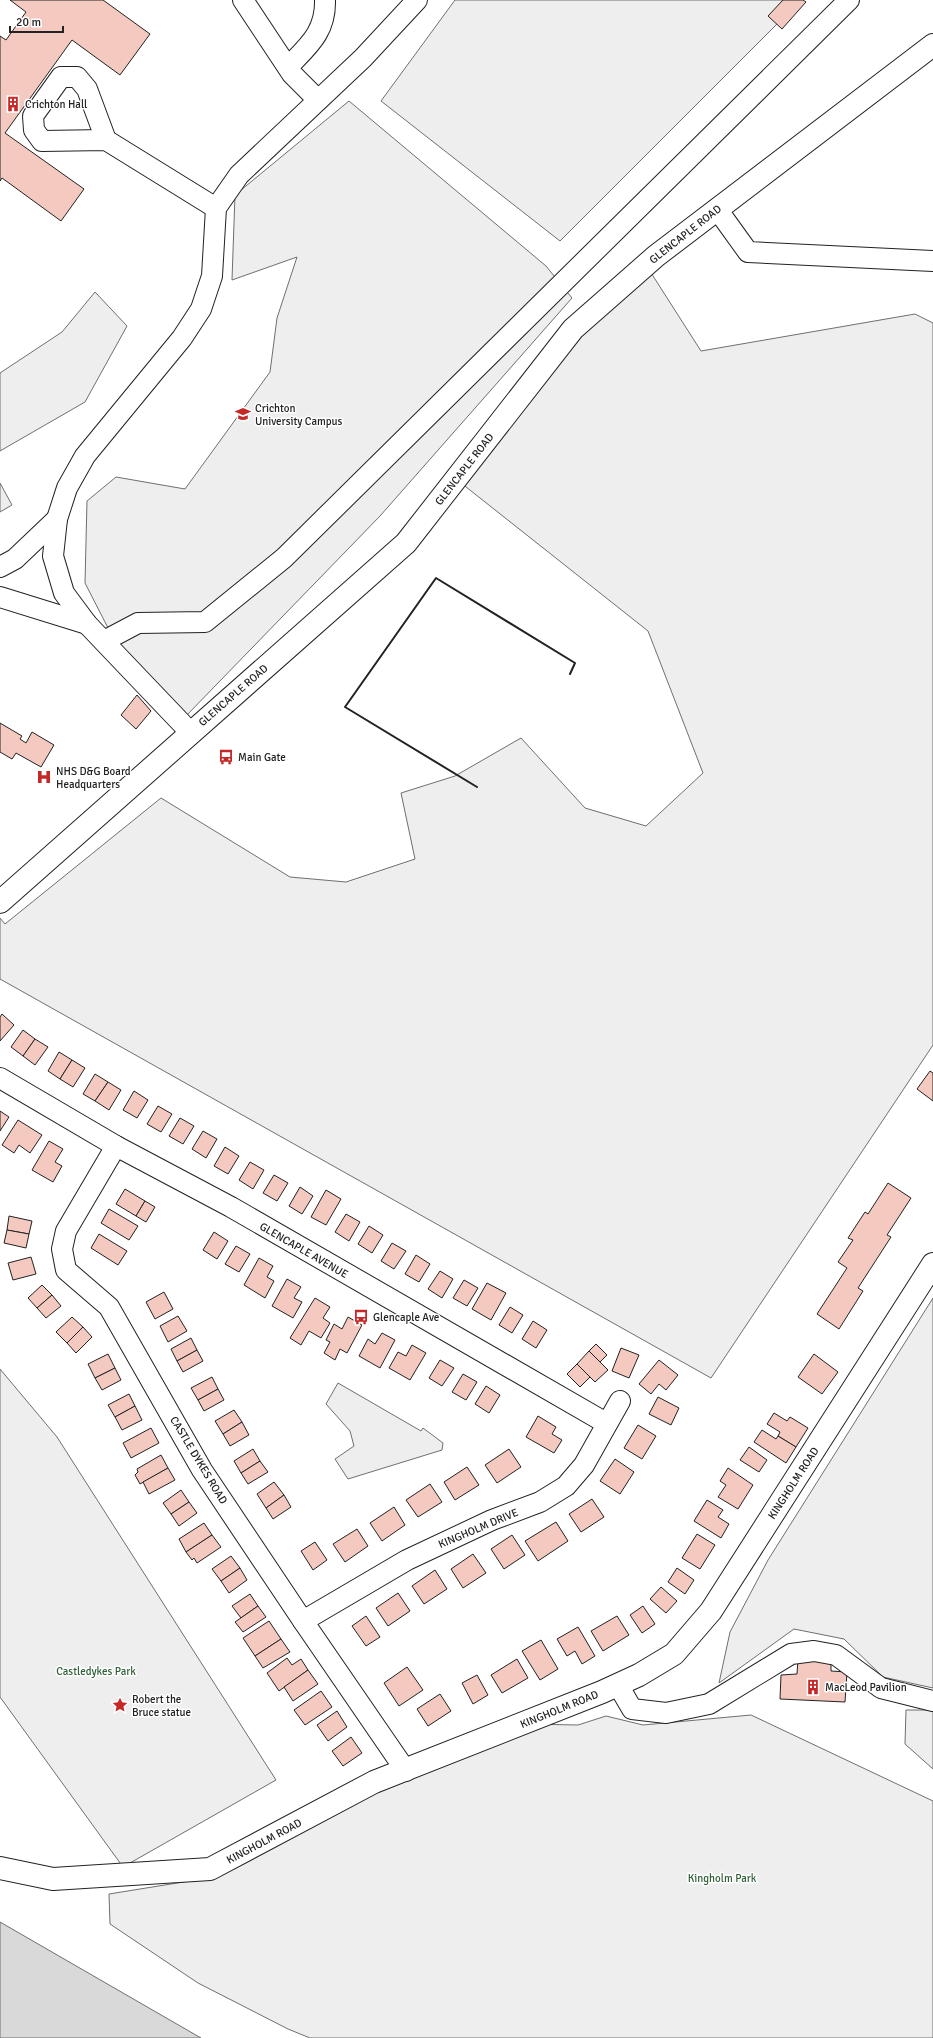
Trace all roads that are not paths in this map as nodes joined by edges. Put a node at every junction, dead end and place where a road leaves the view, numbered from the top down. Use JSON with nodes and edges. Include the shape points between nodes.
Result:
{"nodes":[{"id":1,"x":243,"y":0,"type":"edge"},
{"id":2,"x":325,"y":0,"type":"edge"},
{"id":3,"x":417,"y":0,"type":"edge"},
{"id":4,"x":849,"y":0,"type":"edge"},
{"id":5,"x":933,"y":45,"type":"edge"},
{"id":6,"x":288,"y":67,"type":"junction"},
{"id":7,"x":318,"y":100,"type":"junction"},
{"id":8,"x":106,"y":140,"type":"dead end"},
{"id":9,"x":216,"y":208,"type":"junction"},
{"id":10,"x":717,"y":209,"type":"junction"},
{"id":11,"x":933,"y":261,"type":"edge"},
{"id":12,"x":57,"y":519,"type":"junction"},
{"id":13,"x":0,"y":567,"type":"edge"},
{"id":14,"x":0,"y":597,"type":"edge"},
{"id":15,"x":87,"y":624,"type":"junction"},
{"id":16,"x":104,"y":642,"type":"junction"},
{"id":17,"x":190,"y":732,"type":"junction"},
{"id":18,"x":0,"y":902,"type":"edge"},
{"id":19,"x":0,"y":1078,"type":"edge"},
{"id":20,"x":116,"y":1146,"type":"junction"},
{"id":21,"x":933,"y":1264,"type":"edge"},
{"id":22,"x":620,"y":1400,"type":"dead end"},
{"id":23,"x":606,"y":1423,"type":"junction"},
{"id":24,"x":303,"y":1621,"type":"junction"},
{"id":25,"x":618,"y":1685,"type":"junction"},
{"id":26,"x":933,"y":1701,"type":"edge"},
{"id":27,"x":406,"y":1770,"type":"junction"},
{"id":28,"x":0,"y":1868,"type":"edge"}],
"edges":[{"from":1,"to":6,"type":"street"},
{"from":2,"to":6,"type":"street","via":[[326,11],[316,37]]},
{"from":3,"to":7,"type":"street","via":[[363,58]]},
{"from":4,"to":16,"type":"street","via":[[284,558],[205,622],[138,623]]},
{"from":5,"to":10,"type":"main road","name":"GLENCAPLE ROAD"},
{"from":6,"to":7,"type":"street"},
{"from":7,"to":9,"type":"street","via":[[238,175]]},
{"from":8,"to":9,"type":"street"},
{"from":9,"to":12,"type":"street","via":[[212,276],[201,309],[182,338],[85,456],[67,488]]},
{"from":10,"to":11,"type":"street","via":[[748,252]]},
{"from":10,"to":17,"type":"main road","name":"GLENCAPLE ROAD","via":[[656,256],[573,329],[406,543]]},
{"from":12,"to":13,"type":"street","via":[[15,558]]},
{"from":12,"to":15,"type":"street","via":[[53,556],[64,592]]},
{"from":14,"to":15,"type":"street"},
{"from":15,"to":16,"type":"street"},
{"from":16,"to":17,"type":"street"},
{"from":17,"to":18,"type":"main road","name":"GLENCAPLE ROAD"},
{"from":19,"to":20,"type":"street","name":"GLENCAPLE AVENUE"},
{"from":20,"to":23,"type":"street","name":"GLENCAPLE AVENUE","via":[[231,1207]]},
{"from":20,"to":24,"type":"street","name":"CASTLE DYKES ROAD","via":[[66,1231],[62,1249],[66,1270],[109,1306],[202,1470]]},
{"from":21,"to":25,"type":"main road","name":"KINGHOLM ROAD","via":[[711,1611],[674,1654]]},
{"from":22,"to":23,"type":"street","name":"KINGHOLM DRIVE"},
{"from":23,"to":24,"type":"street","name":"KINGHOLM DRIVE","via":[[584,1465],[566,1486],[540,1502],[492,1520],[407,1560]]},
{"from":24,"to":27,"type":"street","name":"CASTLE DYKES ROAD"},
{"from":25,"to":26,"type":"street","via":[[632,1708],[666,1712],[709,1704],[791,1654],[814,1651],[836,1655],[881,1688]]},
{"from":25,"to":27,"type":"main road","name":"KINGHOLM ROAD"},
{"from":27,"to":28,"type":"main road","name":"KINGHOLM ROAD","via":[[354,1792],[210,1869],[53,1879]]}]}
